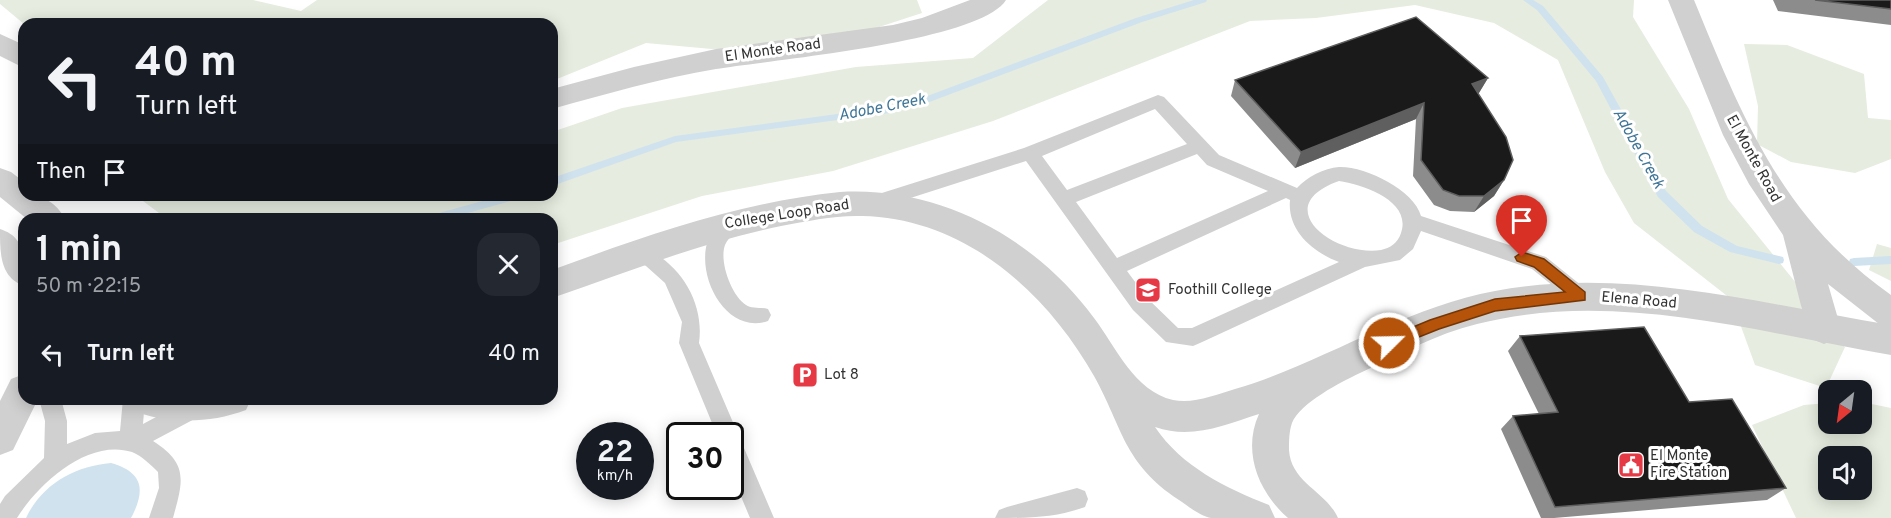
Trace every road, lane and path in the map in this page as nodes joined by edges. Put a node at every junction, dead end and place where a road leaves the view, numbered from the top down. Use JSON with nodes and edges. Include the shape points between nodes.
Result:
{"nodes":[{"id":1,"x":993,"y":0,"type":"edge"},
{"id":2,"x":1680,"y":0,"type":"edge"},
{"id":3,"x":0,"y":43,"type":"edge"},
{"id":4,"x":18,"y":54,"type":"edge"},
{"id":5,"x":558,"y":97,"type":"edge"},
{"id":6,"x":1200,"y":146,"type":"junction"},
{"id":7,"x":1030,"y":153,"type":"junction"},
{"id":8,"x":0,"y":180,"type":"edge"},
{"id":9,"x":1292,"y":193,"type":"junction"},
{"id":10,"x":18,"y":194,"type":"edge"},
{"id":11,"x":1064,"y":199,"type":"junction"},
{"id":12,"x":27,"y":201,"type":"edge"},
{"id":13,"x":870,"y":204,"type":"junction"},
{"id":14,"x":42,"y":213,"type":"edge"},
{"id":15,"x":1412,"y":220,"type":"junction"},
{"id":16,"x":735,"y":222,"type":"junction"},
{"id":17,"x":1795,"y":228,"type":"junction"},
{"id":18,"x":0,"y":242,"type":"edge"},
{"id":19,"x":637,"y":253,"type":"junction"},
{"id":20,"x":1362,"y":260,"type":"junction"},
{"id":21,"x":18,"y":265,"type":"edge"},
{"id":22,"x":1114,"y":268,"type":"junction"},
{"id":23,"x":558,"y":285,"type":"edge"},
{"id":24,"x":1580,"y":296,"type":"junction"},
{"id":25,"x":1891,"y":314,"type":"edge"},
{"id":26,"x":761,"y":315,"type":"dead end"},
{"id":27,"x":1824,"y":329,"type":"junction"},
{"id":28,"x":1891,"y":340,"type":"edge"},
{"id":29,"x":1108,"y":366,"type":"junction"},
{"id":30,"x":1326,"y":372,"type":"junction"},
{"id":31,"x":18,"y":402,"type":"edge"},
{"id":32,"x":52,"y":405,"type":"edge"},
{"id":33,"x":133,"y":405,"type":"edge"},
{"id":34,"x":210,"y":405,"type":"edge"},
{"id":35,"x":722,"y":422,"type":"edge"},
{"id":36,"x":0,"y":438,"type":"edge"},
{"id":37,"x":130,"y":442,"type":"junction"},
{"id":38,"x":55,"y":464,"type":"junction"},
{"id":39,"x":744,"y":475,"type":"edge"},
{"id":40,"x":1077,"y":499,"type":"dead end"},
{"id":41,"x":4,"y":518,"type":"edge"},
{"id":42,"x":161,"y":518,"type":"edge"},
{"id":43,"x":762,"y":518,"type":"edge"},
{"id":44,"x":1007,"y":518,"type":"edge"},
{"id":45,"x":1255,"y":518,"type":"edge"},
{"id":46,"x":1318,"y":518,"type":"edge"}],
"edges":[{"from":1,"to":5,"type":"street","name":"El Monte Road","via":[[902,31],[661,70]]},
{"from":2,"to":17,"type":"street","name":"El Monte Road","via":[[1751,161]]},
{"from":3,"to":4,"type":"street"},
{"from":6,"to":7,"type":"lane","via":[[1158,101]]},
{"from":6,"to":9,"type":"lane","via":[[1213,160]]},
{"from":6,"to":11,"type":"lane"},
{"from":7,"to":11,"type":"lane"},
{"from":7,"to":13,"type":"lane"},
{"from":8,"to":10,"type":"street"},
{"from":9,"to":15,"type":"lane","via":[[1321,177],[1358,176],[1392,193]]},
{"from":9,"to":20,"type":"lane","via":[[1302,224],[1311,237],[1326,249]]},
{"from":9,"to":22,"type":"lane"},
{"from":11,"to":22,"type":"lane"},
{"from":12,"to":14,"type":"street"},
{"from":13,"to":16,"type":"street","name":"College Loop Road"},
{"from":13,"to":29,"type":"street","name":"College Loop Road","via":[[934,216],[972,231],[1016,258],[1052,289],[1083,326]]},
{"from":15,"to":20,"type":"lane","via":[[1408,239],[1395,254],[1380,260]]},
{"from":15,"to":24,"type":"lane","via":[[1539,263]]},
{"from":16,"to":19,"type":"street","name":"College Loop Road"},
{"from":16,"to":26,"type":"lane","via":[[715,242],[716,273],[733,306],[744,314]]},
{"from":17,"to":25,"type":"street","name":"El Monte Road","via":[[1818,258]]},
{"from":17,"to":27,"type":"street"},
{"from":18,"to":21,"type":"street"},
{"from":19,"to":23,"type":"street","name":"College Loop Road"},
{"from":19,"to":35,"type":"lane","via":[[653,260],[673,278],[693,322],[689,343]]},
{"from":20,"to":22,"type":"lane","via":[[1193,337],[1173,336],[1140,304]]},
{"from":24,"to":27,"type":"street","name":"Elena Road","via":[[1652,300]]},
{"from":24,"to":30,"type":"street","name":"Elena Road","via":[[1495,305],[1435,324]]},
{"from":27,"to":28,"type":"street","name":"Elena Road"},
{"from":29,"to":30,"type":"street","name":"Elena Road","via":[[1123,387],[1142,402],[1181,419],[1208,414]]},
{"from":29,"to":45,"type":"street","name":"College Loop Road","via":[[1137,429],[1156,458],[1188,486],[1227,508]]},
{"from":30,"to":46,"type":"street","name":"Elena Road","via":[[1281,407],[1271,429],[1269,453],[1274,476],[1294,500]]},
{"from":31,"to":36,"type":"street"},
{"from":32,"to":38,"type":"lane","via":[[56,421]]},
{"from":33,"to":37,"type":"lane"},
{"from":34,"to":37,"type":"lane"},
{"from":37,"to":38,"type":"lane","via":[[92,446]]},
{"from":37,"to":42,"type":"lane","via":[[151,451],[168,468],[170,488]]},
{"from":38,"to":41,"type":"lane","via":[[19,494]]},
{"from":39,"to":43,"type":"lane"},
{"from":40,"to":44,"type":"lane"}]}
